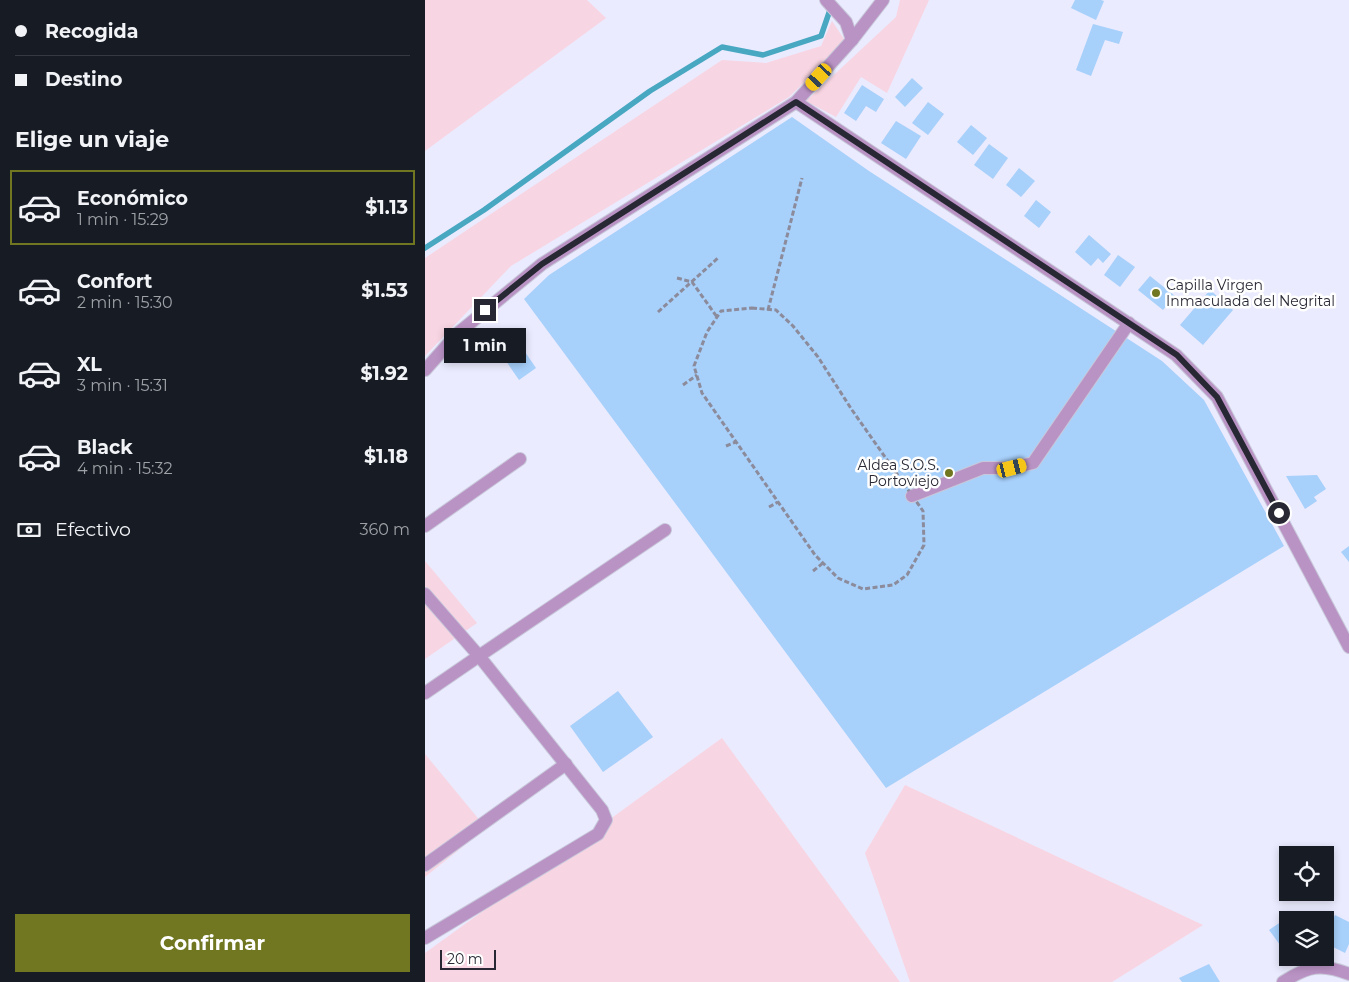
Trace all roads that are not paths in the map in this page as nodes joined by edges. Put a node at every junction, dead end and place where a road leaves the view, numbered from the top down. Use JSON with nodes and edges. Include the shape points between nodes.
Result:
{"nodes":[{"id":1,"x":826,"y":0,"type":"edge"},
{"id":2,"x":883,"y":0,"type":"edge"},
{"id":3,"x":852,"y":40,"type":"junction"},
{"id":4,"x":796,"y":102,"type":"junction"},
{"id":5,"x":1129,"y":324,"type":"junction"},
{"id":6,"x":425,"y":370,"type":"edge"},
{"id":7,"x":520,"y":459,"type":"dead end"},
{"id":8,"x":912,"y":496,"type":"road end"},
{"id":9,"x":425,"y":526,"type":"edge"},
{"id":10,"x":665,"y":530,"type":"dead end"},
{"id":11,"x":425,"y":594,"type":"edge"},
{"id":12,"x":1349,"y":647,"type":"edge"},
{"id":13,"x":479,"y":656,"type":"junction"},
{"id":14,"x":425,"y":693,"type":"edge"},
{"id":15,"x":566,"y":764,"type":"junction"},
{"id":16,"x":425,"y":865,"type":"edge"},
{"id":17,"x":425,"y":938,"type":"edge"},
{"id":18,"x":1349,"y":974,"type":"edge"},
{"id":19,"x":1283,"y":982,"type":"edge"}],
"edges":[{"from":1,"to":3,"type":"street","via":[[846,22]]},
{"from":2,"to":3,"type":"street"},
{"from":3,"to":4,"type":"street"},
{"from":4,"to":5,"type":"street"},
{"from":4,"to":6,"type":"street","via":[[542,264],[457,334]]},
{"from":5,"to":8,"type":"street","via":[[1033,463],[1012,468],[983,468]]},
{"from":5,"to":12,"type":"street","via":[[1177,355],[1217,397]]},
{"from":7,"to":9,"type":"street"},
{"from":10,"to":13,"type":"street"},
{"from":11,"to":13,"type":"street"},
{"from":13,"to":14,"type":"street"},
{"from":13,"to":15,"type":"street"},
{"from":15,"to":16,"type":"street"},
{"from":15,"to":17,"type":"street","via":[[606,816],[598,834]]},
{"from":18,"to":19,"type":"street","via":[[1332,967],[1317,967],[1301,971]]}]}
